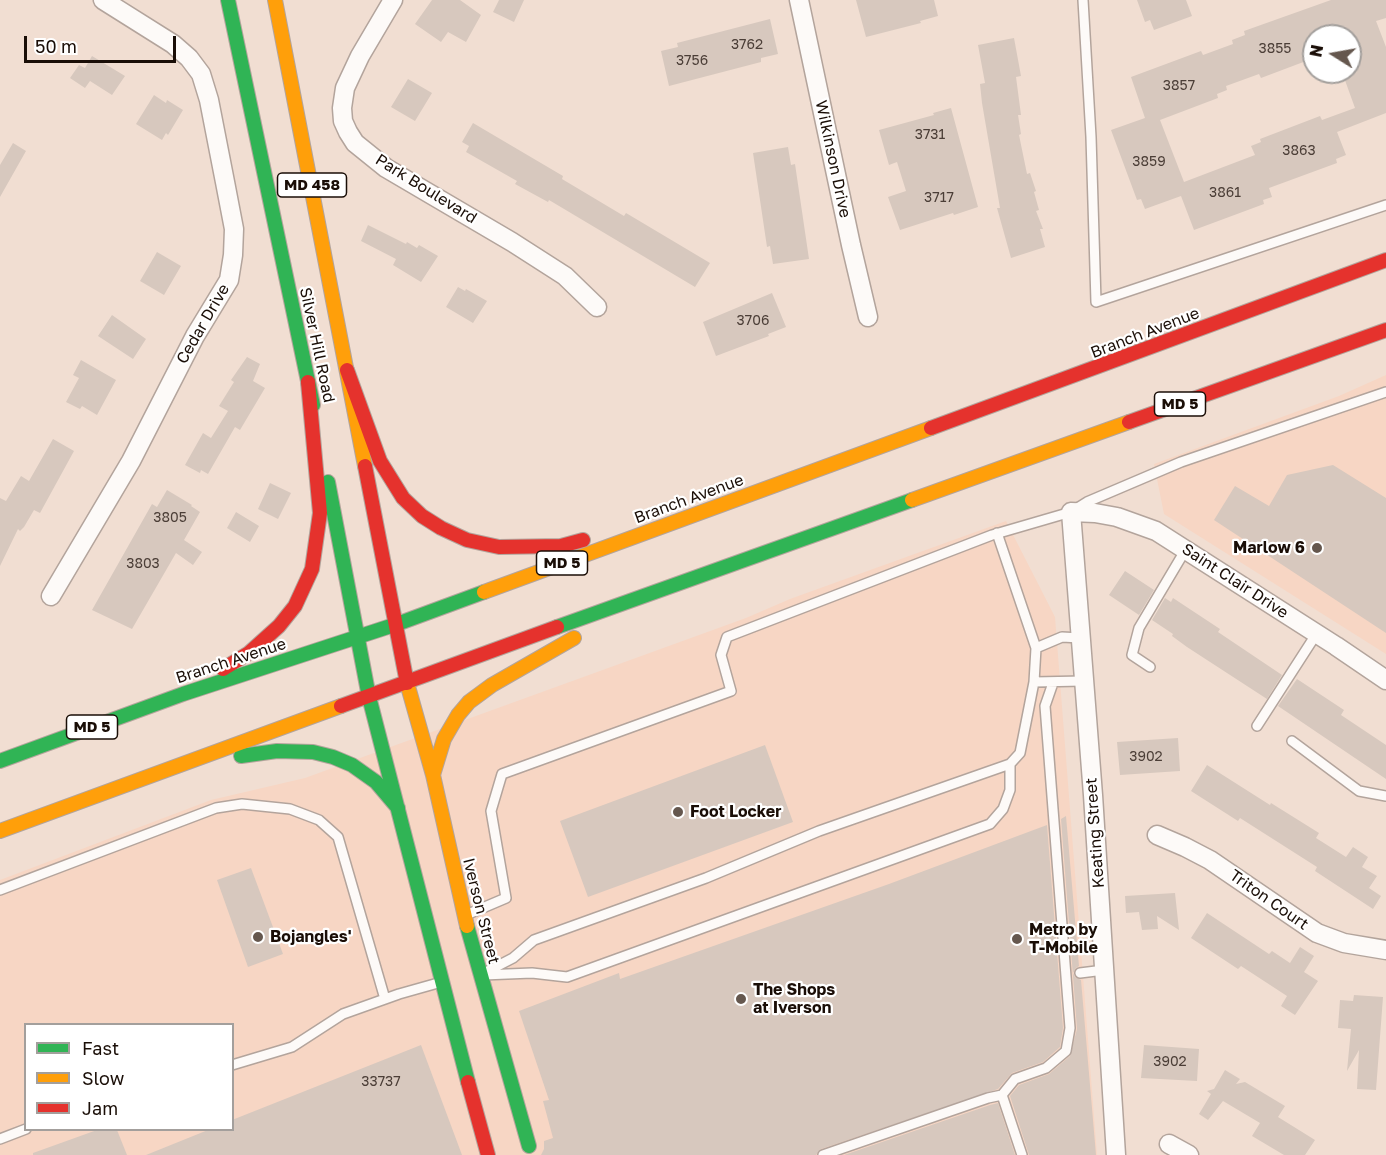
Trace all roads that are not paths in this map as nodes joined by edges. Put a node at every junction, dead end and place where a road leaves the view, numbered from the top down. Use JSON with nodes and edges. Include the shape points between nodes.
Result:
{"nodes":[{"id":1,"x":103,"y":0,"type":"edge"},
{"id":2,"x":228,"y":0,"type":"edge"},
{"id":3,"x":274,"y":0,"type":"edge"},
{"id":4,"x":393,"y":0,"type":"edge"},
{"id":5,"x":799,"y":0,"type":"edge"},
{"id":6,"x":1083,"y":0,"type":"edge"},
{"id":7,"x":1386,"y":205,"type":"edge"},
{"id":8,"x":1386,"y":260,"type":"edge"},
{"id":9,"x":597,"y":307,"type":"dead end"},
{"id":10,"x":868,"y":317,"type":"dead end"},
{"id":11,"x":1386,"y":330,"type":"edge"},
{"id":12,"x":347,"y":370,"type":"junction"},
{"id":13,"x":308,"y":382,"type":"junction"},
{"id":14,"x":1386,"y":392,"type":"edge"},
{"id":15,"x":727,"y":502,"type":"junction"},
{"id":16,"x":1071,"y":512,"type":"junction"},
{"id":17,"x":997,"y":533,"type":"junction"},
{"id":18,"x":1186,"y":549,"type":"junction"},
{"id":19,"x":672,"y":585,"type":"junction"},
{"id":20,"x":51,"y":597,"type":"dead end"},
{"id":21,"x":397,"y":624,"type":"junction"},
{"id":22,"x":1317,"y":633,"type":"junction"},
{"id":23,"x":357,"y":637,"type":"junction"},
{"id":24,"x":1080,"y":638,"type":"junction"},
{"id":25,"x":1035,"y":648,"type":"junction"},
{"id":26,"x":1150,"y":667,"type":"dead end"},
{"id":27,"x":1386,"y":680,"type":"edge"},
{"id":28,"x":1083,"y":681,"type":"junction"},
{"id":29,"x":1034,"y":682,"type":"junction"},
{"id":30,"x":407,"y":683,"type":"junction"},
{"id":31,"x":1053,"y":683,"type":"junction"},
{"id":32,"x":183,"y":694,"type":"junction"},
{"id":33,"x":369,"y":697,"type":"junction"},
{"id":34,"x":1257,"y":726,"type":"dead end"},
{"id":35,"x":1292,"y":741,"type":"dead end"},
{"id":36,"x":0,"y":761,"type":"edge"},
{"id":37,"x":186,"y":763,"type":"junction"},
{"id":38,"x":1010,"y":764,"type":"junction"},
{"id":39,"x":433,"y":775,"type":"junction"},
{"id":40,"x":1386,"y":796,"type":"edge"},
{"id":41,"x":398,"y":808,"type":"junction"},
{"id":42,"x":0,"y":831,"type":"edge"},
{"id":43,"x":1157,"y":835,"type":"dead end"},
{"id":44,"x":0,"y":890,"type":"edge"},
{"id":45,"x":464,"y":916,"type":"junction"},
{"id":46,"x":1386,"y":950,"type":"edge"},
{"id":47,"x":1104,"y":970,"type":"junction"},
{"id":48,"x":1080,"y":973,"type":"dead end"},
{"id":49,"x":480,"y":975,"type":"junction"},
{"id":50,"x":441,"y":982,"type":"junction"},
{"id":51,"x":385,"y":999,"type":"junction"},
{"id":52,"x":234,"y":1064,"type":"edge"},
{"id":53,"x":1002,"y":1095,"type":"junction"},
{"id":54,"x":24,"y":1130,"type":"edge"},
{"id":55,"x":0,"y":1139,"type":"edge"},
{"id":56,"x":1169,"y":1144,"type":"dead end"},
{"id":57,"x":529,"y":1146,"type":"dead end"},
{"id":58,"x":488,"y":1155,"type":"edge"},
{"id":59,"x":824,"y":1155,"type":"edge"},
{"id":60,"x":1022,"y":1155,"type":"edge"},
{"id":61,"x":1116,"y":1155,"type":"edge"},
{"id":62,"x":1189,"y":1155,"type":"edge"}],
"edges":[{"from":1,"to":20,"type":"street","name":"Cedar Drive","via":[[173,44],[201,74],[234,229],[233,255],[229,280],[195,336],[132,460]]},
{"from":2,"to":13,"type":"main road","name":"Silver Hill Road","number":"MD 458"},
{"from":3,"to":12,"type":"main road","name":"Silver Hill Road","number":"MD 458"},
{"from":4,"to":9,"type":"street","name":"Park Boulevard","via":[[345,88],[343,121],[355,143],[386,168],[565,276]]},
{"from":5,"to":10,"type":"street","name":"Wilkinson Drive"},
{"from":6,"to":7,"type":"lane","via":[[1096,302]]},
{"from":8,"to":15,"type":"main road","name":"Branch Avenue","number":"MD 5"},
{"from":11,"to":19,"type":"main road","number":"MD 5"},
{"from":12,"to":15,"type":"main road","via":[[380,461],[403,498],[422,516],[467,540],[499,547],[561,546]]},
{"from":12,"to":21,"type":"main road","name":"Silver Hill Road","number":"MD 458"},
{"from":13,"to":23,"type":"main road","name":"Silver Hill Road","number":"MD 458"},
{"from":13,"to":32,"type":"main road","via":[[320,513],[315,552],[303,591],[293,609],[249,653]]},
{"from":14,"to":16,"type":"lane","via":[[1181,462]]},
{"from":15,"to":21,"type":"main road","name":"Branch Avenue","number":"MD 5"},
{"from":16,"to":17,"type":"lane"},
{"from":16,"to":18,"type":"street","name":"Saint Clair Drive","via":[[1095,513],[1141,524]]},
{"from":16,"to":24,"type":"street","name":"Keating Street"},
{"from":17,"to":25,"type":"lane"},
{"from":17,"to":45,"type":"lane","via":[[728,637],[721,655],[731,691],[502,774],[491,811],[506,898]]},
{"from":18,"to":22,"type":"street","name":"Saint Clair Drive"},
{"from":18,"to":26,"type":"lane","via":[[1139,628],[1132,655]]},
{"from":19,"to":30,"type":"main road","number":"MD 5"},
{"from":19,"to":39,"type":"main road","via":[[539,657],[470,702],[444,739]]},
{"from":21,"to":23,"type":"main road","name":"Branch Avenue","number":"MD 5"},
{"from":21,"to":30,"type":"main road","name":"Silver Hill Road","number":"MD 458"},
{"from":22,"to":27,"type":"street","name":"Saint Clair Drive"},
{"from":22,"to":34,"type":"lane"},
{"from":23,"to":32,"type":"main road","name":"Branch Avenue","number":"MD 5"},
{"from":23,"to":33,"type":"main road","name":"Silver Hill Road","number":"MD 458"},
{"from":24,"to":25,"type":"lane","via":[[1062,638]]},
{"from":24,"to":28,"type":"street","name":"Keating Street"},
{"from":25,"to":29,"type":"lane"},
{"from":28,"to":31,"type":"lane"},
{"from":28,"to":47,"type":"street","name":"Keating Street"},
{"from":29,"to":31,"type":"lane"},
{"from":29,"to":38,"type":"lane","via":[[1020,753]]},
{"from":30,"to":33,"type":"main road","number":"MD 5"},
{"from":30,"to":39,"type":"main road","name":"Iverson Street"},
{"from":31,"to":53,"type":"lane","via":[[1045,706],[1070,1028],[1066,1051],[1046,1068],[1015,1079]]},
{"from":32,"to":36,"type":"main road","name":"Branch Avenue","number":"MD 5"},
{"from":33,"to":37,"type":"main road","number":"MD 5"},
{"from":33,"to":41,"type":"main road"},
{"from":35,"to":40,"type":"lane","via":[[1359,791]]},
{"from":37,"to":41,"type":"main road","via":[[277,751],[313,752],[352,765],[376,782]]},
{"from":37,"to":42,"type":"main road","number":"MD 5"},
{"from":38,"to":49,"type":"lane","via":[[819,831],[706,878],[534,940],[513,958]]},
{"from":38,"to":49,"type":"lane","via":[[1010,790],[1003,809],[990,824],[567,977],[532,973]]},
{"from":39,"to":45,"type":"main road","name":"Iverson Street"},
{"from":41,"to":50,"type":"main road"},
{"from":43,"to":46,"type":"street","name":"Triton Court","via":[[1210,860],[1317,933],[1344,943]]},
{"from":44,"to":51,"type":"lane","via":[[216,808],[242,804],[290,809],[319,820],[338,837]]},
{"from":45,"to":49,"type":"main road","name":"Iverson Street"},
{"from":47,"to":48,"type":"lane"},
{"from":47,"to":61,"type":"street","name":"Keating Street"},
{"from":49,"to":57,"type":"main road","name":"Iverson Street"},
{"from":50,"to":51,"type":"lane"},
{"from":50,"to":58,"type":"main road"},
{"from":51,"to":52,"type":"lane","via":[[343,1014],[292,1047]]},
{"from":53,"to":59,"type":"lane"},
{"from":53,"to":60,"type":"lane"},
{"from":54,"to":55,"type":"lane"},
{"from":56,"to":62,"type":"street"}]}
